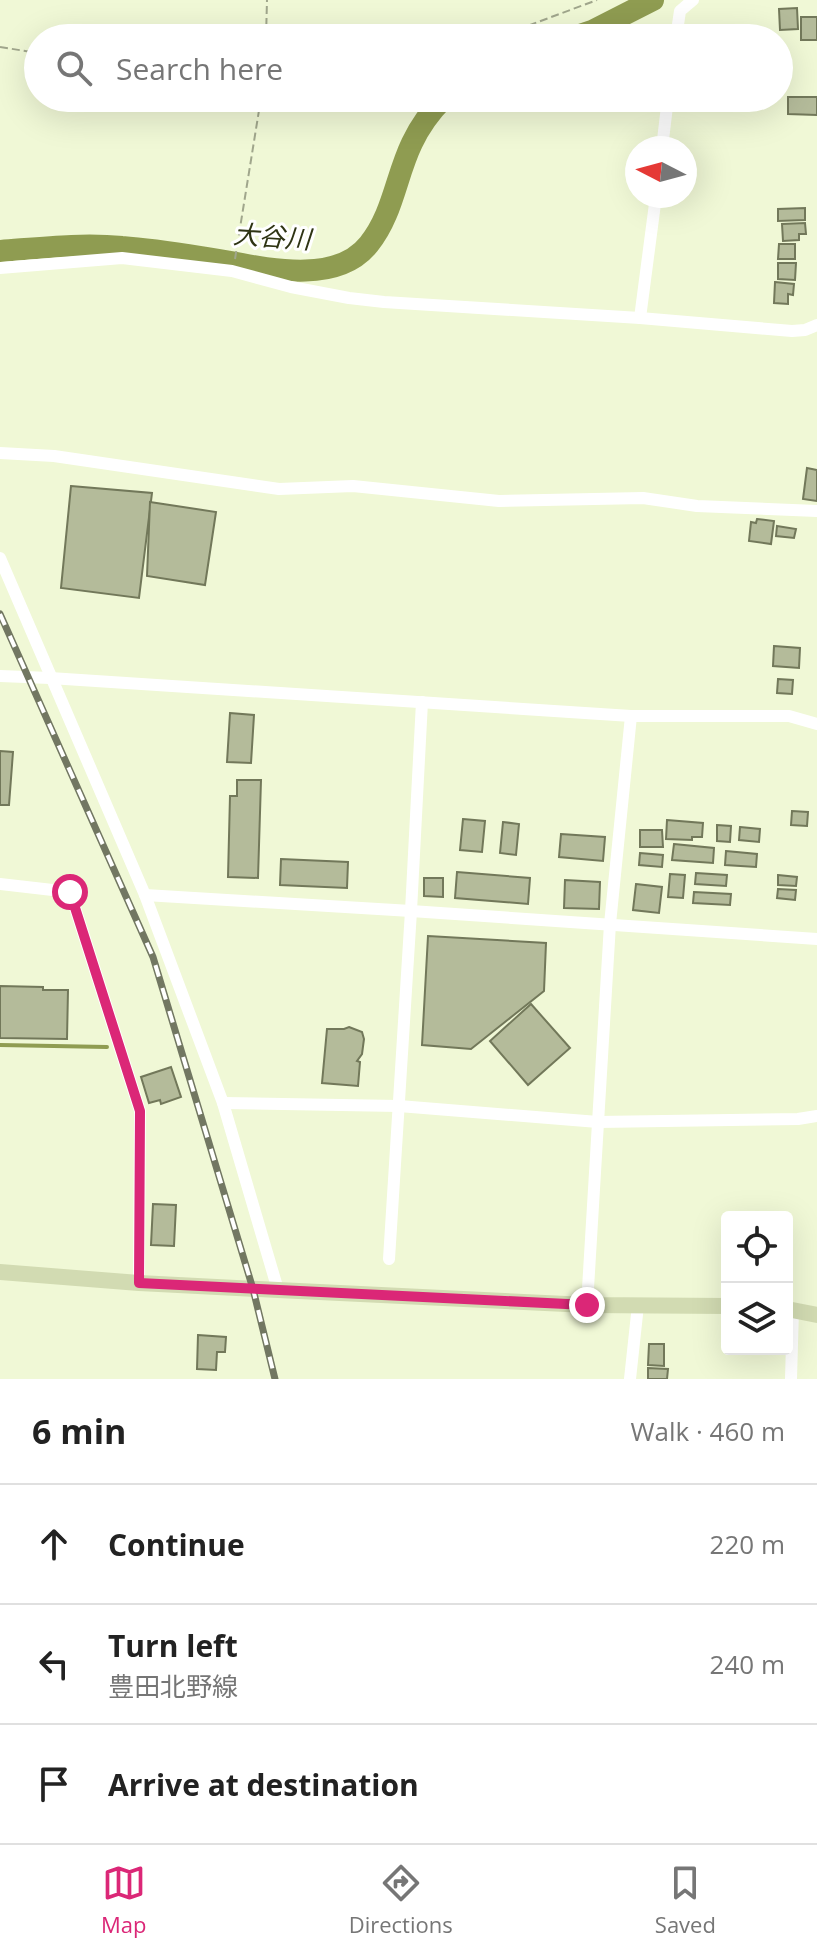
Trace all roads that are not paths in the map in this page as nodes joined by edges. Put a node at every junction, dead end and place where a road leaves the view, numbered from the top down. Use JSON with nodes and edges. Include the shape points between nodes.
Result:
{"nodes":[{"id":1,"x":693,"y":0,"type":"edge"},
{"id":2,"x":678,"y":24,"type":"edge"},
{"id":3,"x":666,"y":112,"type":"edge"},
{"id":4,"x":663,"y":136,"type":"edge"},
{"id":5,"x":654,"y":208,"type":"edge"},
{"id":6,"x":0,"y":268,"type":"edge"},
{"id":7,"x":640,"y":318,"type":"junction"},
{"id":8,"x":817,"y":325,"type":"edge"},
{"id":9,"x":0,"y":453,"type":"edge"},
{"id":10,"x":817,"y":511,"type":"edge"},
{"id":11,"x":0,"y":558,"type":"edge"},
{"id":12,"x":0,"y":676,"type":"edge"},
{"id":13,"x":50,"y":678,"type":"junction"},
{"id":14,"x":422,"y":702,"type":"junction"},
{"id":15,"x":631,"y":716,"type":"junction"},
{"id":16,"x":817,"y":724,"type":"edge"},
{"id":17,"x":0,"y":884,"type":"edge"},
{"id":18,"x":145,"y":895,"type":"junction"},
{"id":19,"x":411,"y":911,"type":"junction"},
{"id":20,"x":610,"y":924,"type":"junction"},
{"id":21,"x":815,"y":938,"type":"edge"},
{"id":22,"x":223,"y":1103,"type":"junction"},
{"id":23,"x":399,"y":1106,"type":"junction"},
{"id":24,"x":817,"y":1116,"type":"edge"},
{"id":25,"x":598,"y":1122,"type":"junction"},
{"id":26,"x":389,"y":1259,"type":"dead end"},
{"id":27,"x":0,"y":1272,"type":"edge"},
{"id":28,"x":139,"y":1283,"type":"junction"},
{"id":29,"x":278,"y":1290,"type":"junction"},
{"id":30,"x":587,"y":1305,"type":"junction"},
{"id":31,"x":638,"y":1305,"type":"junction"},
{"id":32,"x":721,"y":1306,"type":"edge"},
{"id":33,"x":793,"y":1310,"type":"edge"},
{"id":34,"x":817,"y":1315,"type":"edge"},
{"id":35,"x":791,"y":1355,"type":"edge"},
{"id":36,"x":630,"y":1379,"type":"edge"},
{"id":37,"x":791,"y":1379,"type":"edge"}],
"edges":[{"from":1,"to":2,"type":"street","via":[[680,11]]},
{"from":3,"to":4,"type":"street"},
{"from":5,"to":7,"type":"street"},
{"from":6,"to":7,"type":"street","via":[[122,258],[232,271],[361,300]]},
{"from":7,"to":8,"type":"street","via":[[792,331]]},
{"from":9,"to":10,"type":"street","via":[[279,489],[353,486],[499,501],[643,498]]},
{"from":11,"to":13,"type":"street"},
{"from":12,"to":13,"type":"street"},
{"from":13,"to":14,"type":"street"},
{"from":13,"to":18,"type":"street"},
{"from":14,"to":15,"type":"street"},
{"from":14,"to":19,"type":"street"},
{"from":15,"to":16,"type":"street","via":[[789,716]]},
{"from":15,"to":20,"type":"street"},
{"from":17,"to":28,"type":"street","via":[[70,892],[140,1111]]},
{"from":18,"to":19,"type":"street"},
{"from":18,"to":22,"type":"street"},
{"from":19,"to":20,"type":"street"},
{"from":19,"to":23,"type":"street"},
{"from":20,"to":21,"type":"street"},
{"from":20,"to":25,"type":"street"},
{"from":22,"to":23,"type":"street"},
{"from":22,"to":29,"type":"street"},
{"from":23,"to":25,"type":"street"},
{"from":23,"to":26,"type":"street"},
{"from":24,"to":25,"type":"street"},
{"from":25,"to":30,"type":"street"},
{"from":27,"to":28,"type":"main road"},
{"from":28,"to":29,"type":"main road"},
{"from":29,"to":30,"type":"main road"},
{"from":30,"to":31,"type":"main road"},
{"from":31,"to":32,"type":"main road"},
{"from":31,"to":36,"type":"street"},
{"from":33,"to":34,"type":"main road"},
{"from":35,"to":37,"type":"street"}]}
